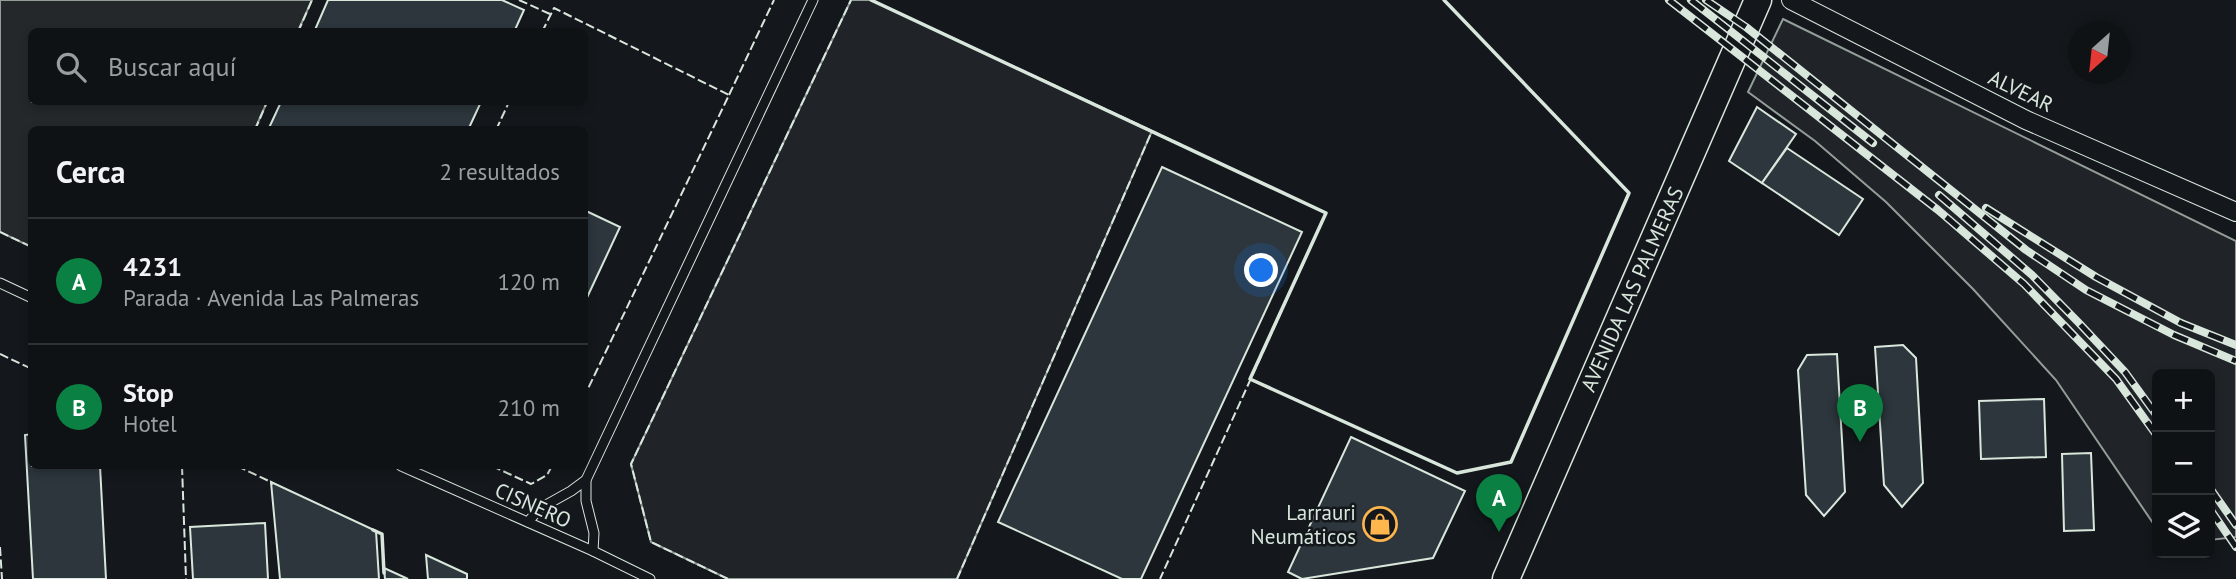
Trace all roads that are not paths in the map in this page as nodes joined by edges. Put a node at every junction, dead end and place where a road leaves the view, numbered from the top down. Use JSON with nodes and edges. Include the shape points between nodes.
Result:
{"nodes":[{"id":1,"x":813,"y":0,"type":"edge"},
{"id":2,"x":1758,"y":0,"type":"edge"},
{"id":3,"x":1791,"y":0,"type":"edge"},
{"id":4,"x":2236,"y":212,"type":"edge"},
{"id":5,"x":0,"y":283,"type":"edge"},
{"id":6,"x":28,"y":296,"type":"edge"},
{"id":7,"x":408,"y":469,"type":"edge"},
{"id":8,"x":586,"y":480,"type":"junction"},
{"id":9,"x":528,"y":522,"type":"junction"},
{"id":10,"x":593,"y":551,"type":"junction"},
{"id":11,"x":650,"y":579,"type":"edge"},
{"id":12,"x":1506,"y":579,"type":"edge"}],
"edges":[{"from":1,"to":8,"type":"lane"},
{"from":2,"to":12,"type":"main road","name":"AVENIDA LAS PALMERAS"},
{"from":3,"to":4,"type":"street","name":"ALVEAR","via":[[2026,120]]},
{"from":5,"to":6,"type":"lane"},
{"from":7,"to":9,"type":"lane","name":"CISNERO"},
{"from":8,"to":9,"type":"lane","via":[[538,509]]},
{"from":8,"to":10,"type":"lane"},
{"from":9,"to":10,"type":"lane","name":"CISNERO"},
{"from":10,"to":11,"type":"lane","name":"CISNERO"}]}
